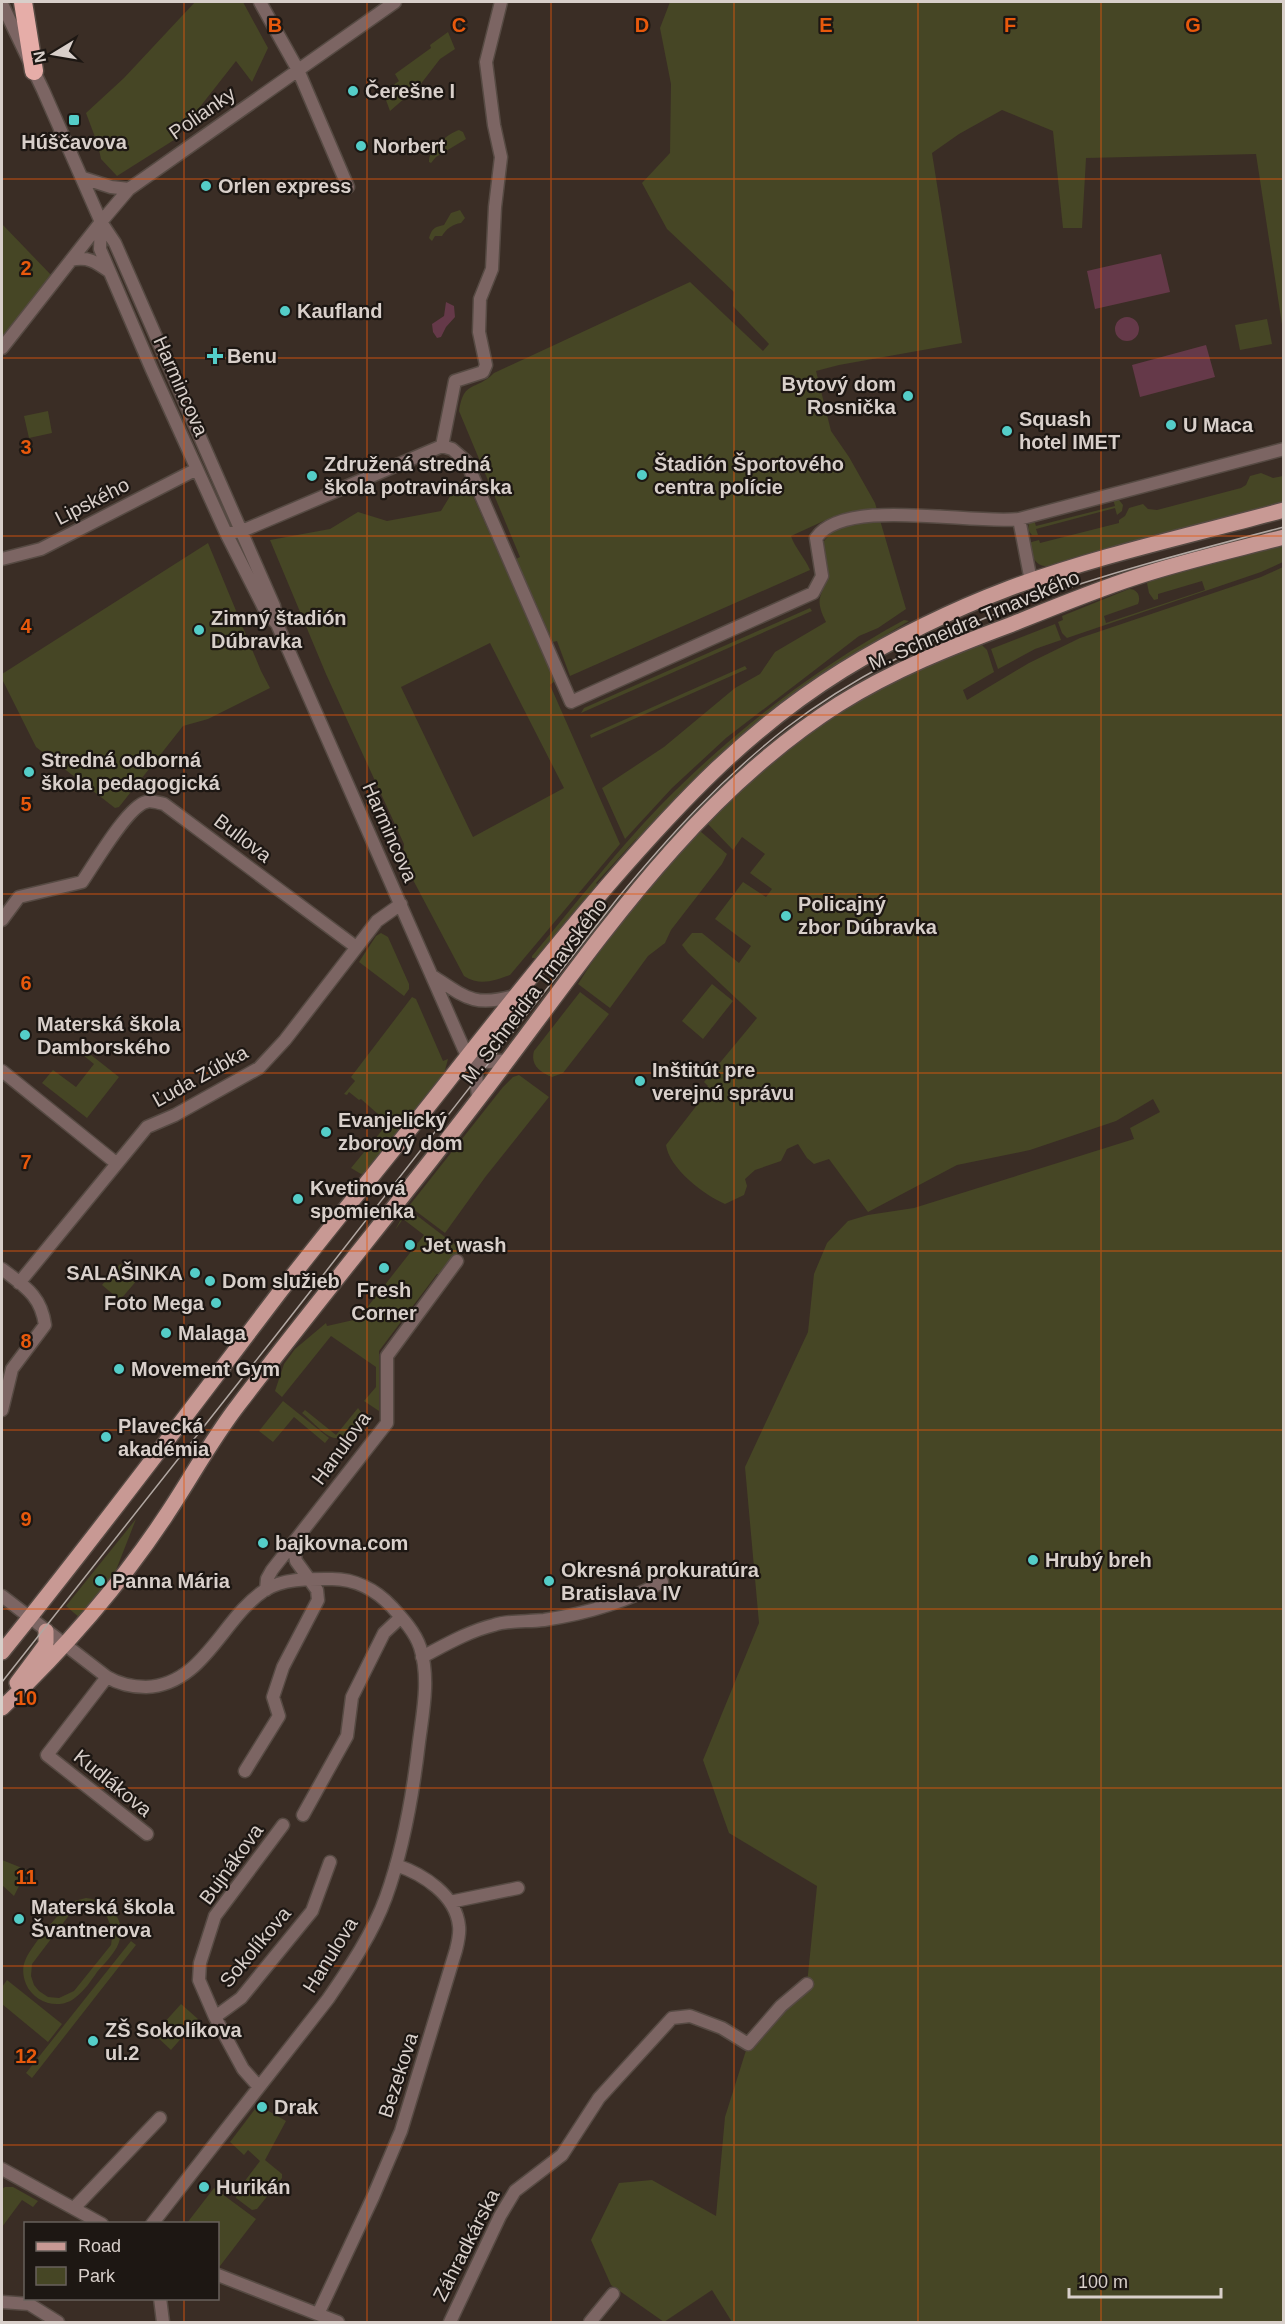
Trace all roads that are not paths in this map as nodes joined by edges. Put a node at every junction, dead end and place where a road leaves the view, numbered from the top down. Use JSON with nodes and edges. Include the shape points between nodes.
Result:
{"nodes":[{"id":1,"x":23,"y":2,"type":"edge"},
{"id":2,"x":260,"y":2,"type":"edge"},
{"id":3,"x":395,"y":2,"type":"edge"},
{"id":4,"x":501,"y":2,"type":"edge"},
{"id":5,"x":2,"y":4,"type":"edge"},
{"id":6,"x":298,"y":70,"type":"junction"},
{"id":7,"x":34,"y":71,"type":"junction"},
{"id":8,"x":83,"y":178,"type":"junction"},
{"id":9,"x":348,"y":187,"type":"dead end"},
{"id":10,"x":129,"y":189,"type":"junction"},
{"id":11,"x":101,"y":222,"type":"junction"},
{"id":12,"x":71,"y":260,"type":"junction"},
{"id":13,"x":110,"y":273,"type":"junction"},
{"id":14,"x":2,"y":348,"type":"edge"},
{"id":15,"x":442,"y":446,"type":"junction"},
{"id":16,"x":1284,"y":449,"type":"edge"},
{"id":17,"x":197,"y":469,"type":"junction"},
{"id":18,"x":1284,"y":510,"type":"edge"},
{"id":19,"x":1018,"y":519,"type":"junction"},
{"id":20,"x":242,"y":531,"type":"junction"},
{"id":21,"x":226,"y":533,"type":"junction"},
{"id":22,"x":1284,"y":537,"type":"edge"},
{"id":23,"x":2,"y":560,"type":"edge"},
{"id":24,"x":1031,"y":581,"type":"junction"},
{"id":25,"x":277,"y":624,"type":"junction"},
{"id":26,"x":400,"y":904,"type":"junction"},
{"id":27,"x":2,"y":920,"type":"edge"},
{"id":28,"x":356,"y":947,"type":"junction"},
{"id":29,"x":434,"y":977,"type":"junction"},
{"id":30,"x":514,"y":996,"type":"junction"},
{"id":31,"x":467,"y":1056,"type":"junction"},
{"id":32,"x":509,"y":1060,"type":"junction"},
{"id":33,"x":2,"y":1071,"type":"edge"},
{"id":34,"x":478,"y":1100,"type":"junction"},
{"id":35,"x":116,"y":1163,"type":"junction"},
{"id":36,"x":457,"y":1261,"type":"dead end"},
{"id":37,"x":2,"y":1269,"type":"edge"},
{"id":38,"x":19,"y":1283,"type":"junction"},
{"id":39,"x":2,"y":1410,"type":"edge"},
{"id":40,"x":293,"y":1544,"type":"junction"},
{"id":41,"x":310,"y":1580,"type":"junction"},
{"id":42,"x":662,"y":1582,"type":"dead end"},
{"id":43,"x":266,"y":1590,"type":"junction"},
{"id":44,"x":2,"y":1596,"type":"edge"},
{"id":45,"x":401,"y":1617,"type":"junction"},
{"id":46,"x":29,"y":1618,"type":"junction"},
{"id":47,"x":46,"y":1631,"type":"junction"},
{"id":48,"x":65,"y":1645,"type":"junction"},
{"id":49,"x":2,"y":1652,"type":"edge"},
{"id":50,"x":422,"y":1657,"type":"junction"},
{"id":51,"x":107,"y":1677,"type":"junction"},
{"id":52,"x":2,"y":1707,"type":"edge"},
{"id":53,"x":246,"y":1771,"type":"dead end"},
{"id":54,"x":303,"y":1815,"type":"dead end"},
{"id":55,"x":283,"y":1825,"type":"dead end"},
{"id":56,"x":147,"y":1834,"type":"dead end"},
{"id":57,"x":330,"y":1862,"type":"dead end"},
{"id":58,"x":396,"y":1866,"type":"junction"},
{"id":59,"x":518,"y":1888,"type":"dead end"},
{"id":60,"x":450,"y":1902,"type":"junction"},
{"id":61,"x":807,"y":1984,"type":"dead end"},
{"id":62,"x":215,"y":2016,"type":"junction"},
{"id":63,"x":259,"y":2087,"type":"junction"},
{"id":64,"x":160,"y":2118,"type":"dead end"},
{"id":65,"x":2,"y":2169,"type":"edge"},
{"id":66,"x":74,"y":2208,"type":"junction"},
{"id":67,"x":100,"y":2222,"type":"edge"},
{"id":68,"x":153,"y":2222,"type":"edge"},
{"id":69,"x":219,"y":2275,"type":"edge"},
{"id":70,"x":613,"y":2294,"type":"dead end"},
{"id":71,"x":160,"y":2300,"type":"edge"},
{"id":72,"x":2,"y":2301,"type":"edge"},
{"id":73,"x":318,"y":2314,"type":"junction"},
{"id":74,"x":58,"y":2322,"type":"edge"},
{"id":75,"x":163,"y":2322,"type":"edge"},
{"id":76,"x":338,"y":2322,"type":"edge"},
{"id":77,"x":450,"y":2322,"type":"edge"},
{"id":78,"x":590,"y":2322,"type":"edge"}],
"edges":[{"from":1,"to":7,"type":"highway"},
{"from":2,"to":6,"type":"street"},
{"from":3,"to":6,"type":"street","name":"Polianky"},
{"from":4,"to":15,"type":"street","via":[[486,62],[501,157],[492,269],[480,299],[479,332],[486,365],[483,372],[455,381]]},
{"from":5,"to":7,"type":"street","name":"Harmincova"},
{"from":6,"to":9,"type":"street"},
{"from":6,"to":10,"type":"street","name":"Polianky"},
{"from":7,"to":8,"type":"street","name":"Harmincova"},
{"from":8,"to":10,"type":"street"},
{"from":8,"to":11,"type":"street","name":"Harmincova"},
{"from":10,"to":11,"type":"street","name":"Polianky"},
{"from":11,"to":12,"type":"street"},
{"from":11,"to":13,"type":"street","name":"Harmincova","via":[[100,249]]},
{"from":11,"to":20,"type":"street","name":"Harmincova","via":[[115,243]]},
{"from":12,"to":13,"type":"street","via":[[84,257]]},
{"from":12,"to":14,"type":"street"},
{"from":13,"to":17,"type":"street","name":"Harmincova"},
{"from":15,"to":19,"type":"street","via":[[466,461],[571,702],[813,593],[822,576],[816,538],[823,530],[852,517],[881,514]]},
{"from":15,"to":20,"type":"street"},
{"from":16,"to":19,"type":"street"},
{"from":17,"to":21,"type":"street","name":"Harmincova"},
{"from":17,"to":23,"type":"street","name":"Lipského","via":[[41,549]]},
{"from":18,"to":24,"type":"main road","name":"M. Schneidra Trnavského"},
{"from":19,"to":24,"type":"street"},
{"from":20,"to":21,"type":"street"},
{"from":20,"to":25,"type":"street","name":"Harmincova","via":[[274,606]]},
{"from":21,"to":25,"type":"street","name":"Harmincova","via":[[265,610]]},
{"from":22,"to":32,"type":"main road","name":"M. Schneidra Trnavského","via":[[1109,586],[910,665],[829,711],[751,771],[697,821],[611,922]]},
{"from":24,"to":30,"type":"main road","name":"M. Schneidra Trnavského","via":[[957,610],[870,654],[816,688],[744,742],[642,844]]},
{"from":25,"to":26,"type":"street","name":"Harmincova"},
{"from":26,"to":28,"type":"street","name":"Ľuda Zúbka","via":[[377,921]]},
{"from":26,"to":29,"type":"street","name":"Harmincova"},
{"from":27,"to":28,"type":"street","name":"Bullova","via":[[19,897],[82,882],[124,819],[147,801],[164,804]]},
{"from":28,"to":35,"type":"street","name":"Ľuda Zúbka","via":[[259,1068],[147,1128]]},
{"from":29,"to":30,"type":"street","via":[[480,1002]]},
{"from":29,"to":31,"type":"street","name":"Harmincova"},
{"from":30,"to":31,"type":"main road","name":"M. Schneidra Trnavského"},
{"from":31,"to":32,"type":"street","via":[[489,1062]]},
{"from":31,"to":34,"type":"street","name":"Harmincova","via":[[476,1070]]},
{"from":31,"to":46,"type":"main road","name":"M. Schneidra Trnavského"},
{"from":32,"to":34,"type":"main road","name":"M. Schneidra Trnavského"},
{"from":33,"to":35,"type":"street"},
{"from":34,"to":48,"type":"main road","name":"M. Schneidra Trnavského","via":[[237,1407],[120,1581]]},
{"from":35,"to":38,"type":"street","name":"Ľuda Zúbka"},
{"from":36,"to":40,"type":"street","name":"Hanulova","via":[[387,1356],[387,1423]]},
{"from":37,"to":38,"type":"street"},
{"from":38,"to":39,"type":"street","via":[[38,1299],[45,1325],[12,1369]]},
{"from":40,"to":41,"type":"street","via":[[299,1568]]},
{"from":40,"to":43,"type":"street","name":"Hanulova","via":[[272,1570]]},
{"from":41,"to":43,"type":"street","name":"Hanulova","via":[[289,1581]]},
{"from":41,"to":45,"type":"street","name":"Hanulova","via":[[336,1579],[374,1591]]},
{"from":41,"to":53,"type":"street","via":[[318,1600],[283,1667],[273,1697],[279,1716]]},
{"from":42,"to":50,"type":"street","via":[[623,1600],[580,1612],[479,1629]]},
{"from":43,"to":51,"type":"street","name":"Hanulova","via":[[183,1676],[141,1687],[123,1685]]},
{"from":44,"to":46,"type":"street","name":"Hanulova"},
{"from":45,"to":50,"type":"street","name":"Hanulova","via":[[418,1640]]},
{"from":45,"to":54,"type":"street","via":[[384,1633],[352,1697],[347,1736]]},
{"from":46,"to":47,"type":"street","name":"Hanulova"},
{"from":46,"to":49,"type":"main road","name":"M. Schneidra Trnavského"},
{"from":47,"to":48,"type":"street","name":"Hanulova"},
{"from":47,"to":52,"type":"main road","via":[[46,1644]]},
{"from":48,"to":51,"type":"street","name":"Hanulova"},
{"from":48,"to":52,"type":"main road","name":"M. Schneidra Trnavského"},
{"from":50,"to":58,"type":"street","name":"Hanulova","via":[[423,1713],[407,1823]]},
{"from":51,"to":56,"type":"street","name":"Kudlákova","via":[[47,1755]]},
{"from":55,"to":62,"type":"street","name":"Bujnákova","via":[[215,1916],[200,1963],[199,1980]]},
{"from":57,"to":62,"type":"street","name":"Sokolíkova","via":[[312,1911],[241,1998]]},
{"from":58,"to":60,"type":"street","name":"Bezekova","via":[[429,1881]]},
{"from":58,"to":63,"type":"street","name":"Hanulova","via":[[386,1898],[354,1960]]},
{"from":59,"to":60,"type":"street"},
{"from":60,"to":73,"type":"street","name":"Bezekova","via":[[459,1925],[456,1950],[407,2114]]},
{"from":61,"to":77,"type":"street","name":"Záhradkárska","via":[[781,2006],[748,2044],[722,2028],[690,2016],[672,2018],[598,2098],[562,2155],[515,2191]]},
{"from":62,"to":63,"type":"street","name":"Bujnákova","via":[[243,2069]]},
{"from":63,"to":68,"type":"street","name":"Hanulova"},
{"from":64,"to":66,"type":"street"},
{"from":65,"to":66,"type":"street"},
{"from":66,"to":67,"type":"street"},
{"from":69,"to":73,"type":"street"},
{"from":70,"to":78,"type":"street"},
{"from":71,"to":75,"type":"street"},
{"from":72,"to":74,"type":"street","via":[[29,2304]]},
{"from":73,"to":76,"type":"street"}]}
